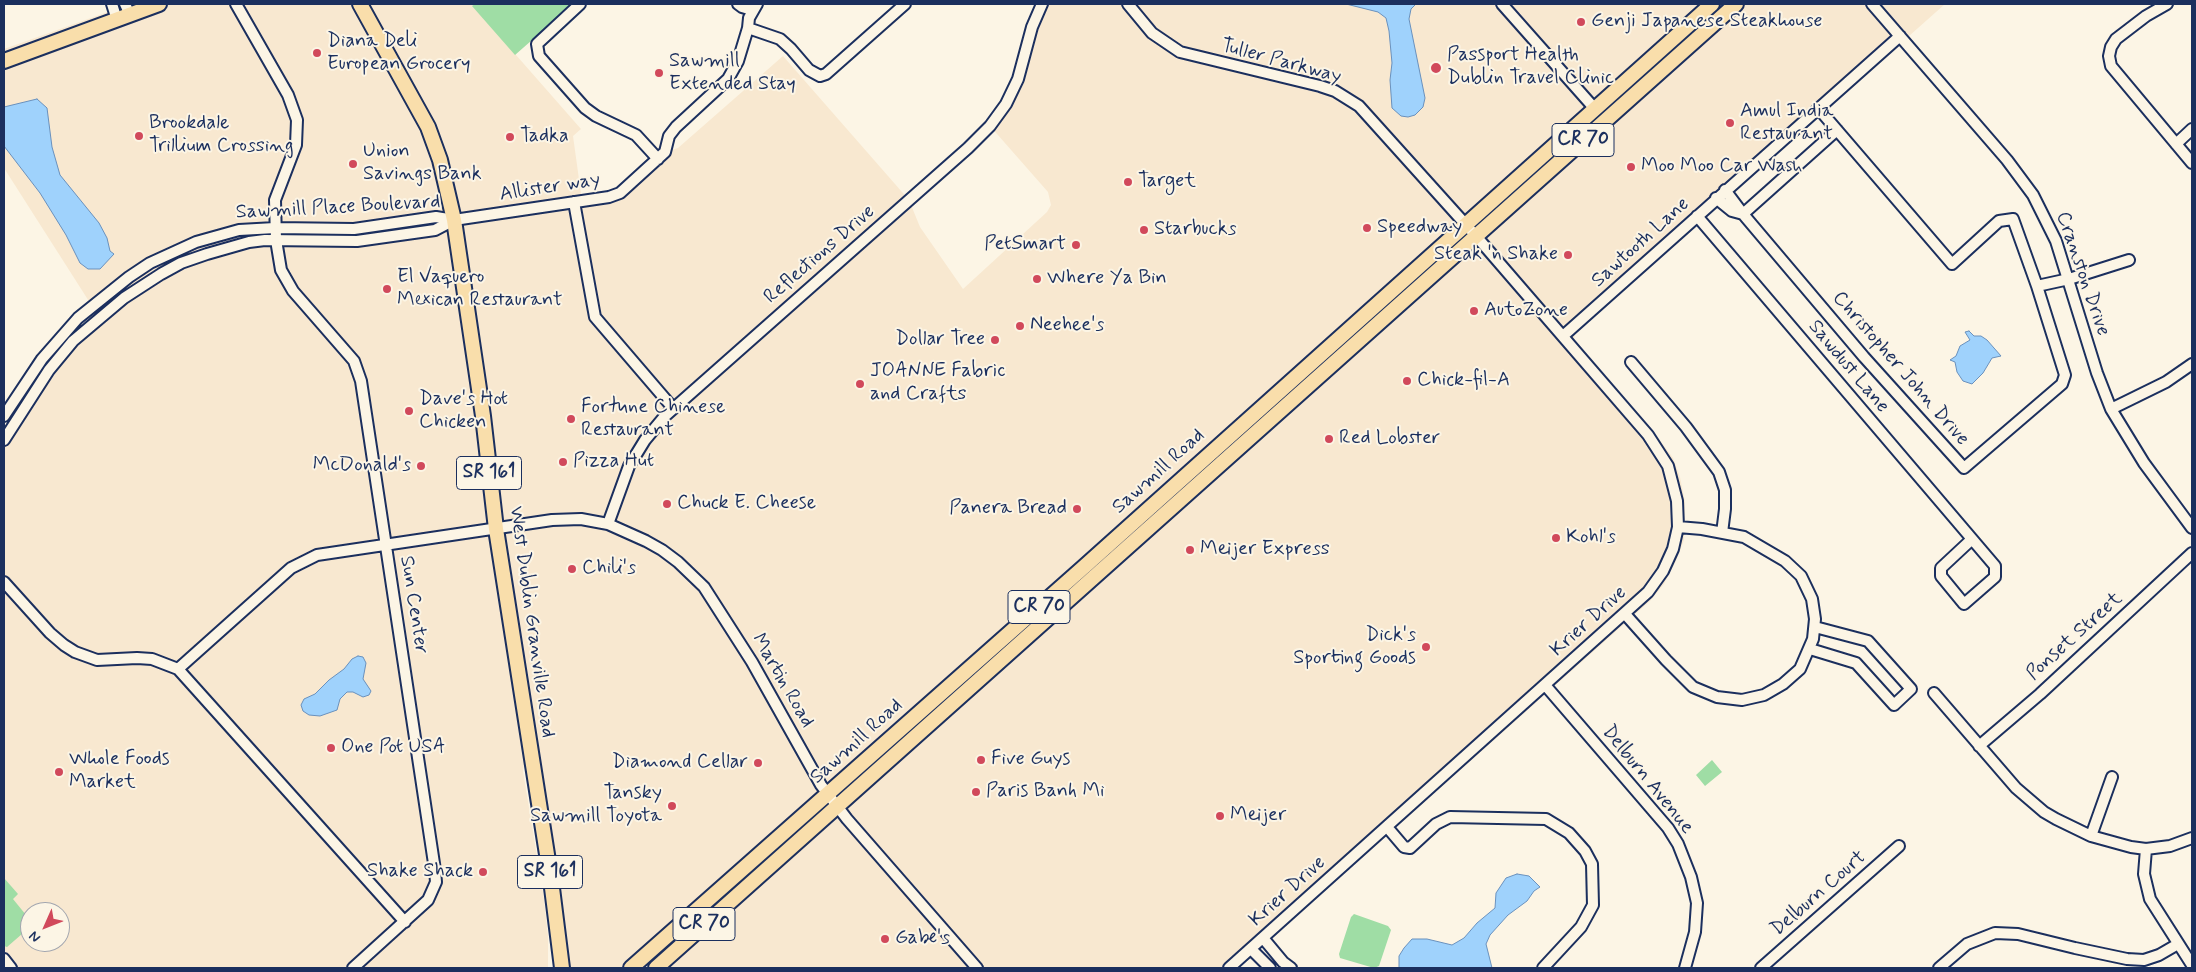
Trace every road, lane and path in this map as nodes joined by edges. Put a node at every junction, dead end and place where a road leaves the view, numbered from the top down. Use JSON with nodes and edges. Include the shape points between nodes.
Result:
{"nodes":[{"id":1,"x":112,"y":4,"type":"edge"},
{"id":2,"x":159,"y":4,"type":"edge"},
{"id":3,"x":236,"y":4,"type":"edge"},
{"id":4,"x":360,"y":4,"type":"edge"},
{"id":5,"x":580,"y":4,"type":"edge"},
{"id":6,"x":738,"y":4,"type":"edge"},
{"id":7,"x":905,"y":4,"type":"edge"},
{"id":8,"x":1042,"y":4,"type":"edge"},
{"id":9,"x":1128,"y":4,"type":"edge"},
{"id":10,"x":1502,"y":4,"type":"edge"},
{"id":11,"x":1712,"y":4,"type":"edge"},
{"id":12,"x":1736,"y":4,"type":"edge"},
{"id":13,"x":1872,"y":4,"type":"edge"},
{"id":14,"x":2167,"y":4,"type":"edge"},
{"id":15,"x":754,"y":7,"type":"edge"},
{"id":16,"x":124,"y":13,"type":"edge"},
{"id":17,"x":748,"y":28,"type":"junction"},
{"id":18,"x":1900,"y":36,"type":"junction"},
{"id":19,"x":4,"y":62,"type":"edge"},
{"id":20,"x":1818,"y":108,"type":"junction"},
{"id":21,"x":1595,"y":109,"type":"junction"},
{"id":22,"x":1837,"y":130,"type":"junction"},
{"id":23,"x":2192,"y":130,"type":"edge"},
{"id":24,"x":2176,"y":144,"type":"junction"},
{"id":25,"x":658,"y":158,"type":"junction"},
{"id":26,"x":2192,"y":162,"type":"edge"},
{"id":27,"x":1725,"y":190,"type":"junction"},
{"id":28,"x":1716,"y":198,"type":"junction"},
{"id":29,"x":574,"y":202,"type":"junction"},
{"id":30,"x":1743,"y":214,"type":"junction"},
{"id":31,"x":1697,"y":216,"type":"junction"},
{"id":32,"x":454,"y":220,"type":"junction"},
{"id":33,"x":1466,"y":225,"type":"junction"},
{"id":34,"x":275,"y":228,"type":"junction"},
{"id":35,"x":1476,"y":236,"type":"junction"},
{"id":36,"x":276,"y":240,"type":"junction"},
{"id":37,"x":2129,"y":260,"type":"dead end"},
{"id":38,"x":2069,"y":279,"type":"junction"},
{"id":39,"x":2037,"y":286,"type":"junction"},
{"id":40,"x":1563,"y":336,"type":"junction"},
{"id":41,"x":1631,"y":362,"type":"dead end"},
{"id":42,"x":2192,"y":364,"type":"edge"},
{"id":43,"x":673,"y":408,"type":"junction"},
{"id":44,"x":2111,"y":409,"type":"junction"},
{"id":45,"x":4,"y":416,"type":"edge"},
{"id":46,"x":4,"y":440,"type":"edge"},
{"id":47,"x":608,"y":524,"type":"junction"},
{"id":48,"x":1678,"y":527,"type":"junction"},
{"id":49,"x":2192,"y":528,"type":"edge"},
{"id":50,"x":496,"y":529,"type":"junction"},
{"id":51,"x":1722,"y":533,"type":"junction"},
{"id":52,"x":1971,"y":540,"type":"junction"},
{"id":53,"x":386,"y":544,"type":"junction"},
{"id":54,"x":2192,"y":553,"type":"edge"},
{"id":55,"x":4,"y":582,"type":"edge"},
{"id":56,"x":1625,"y":614,"type":"junction"},
{"id":57,"x":1815,"y":627,"type":"junction"},
{"id":58,"x":1810,"y":649,"type":"junction"},
{"id":59,"x":178,"y":669,"type":"junction"},
{"id":60,"x":1545,"y":685,"type":"junction"},
{"id":61,"x":1934,"y":692,"type":"dead end"},
{"id":62,"x":1980,"y":746,"type":"junction"},
{"id":63,"x":2112,"y":776,"type":"dead end"},
{"id":64,"x":828,"y":794,"type":"junction"},
{"id":65,"x":837,"y":807,"type":"junction"},
{"id":66,"x":1387,"y":827,"type":"junction"},
{"id":67,"x":2091,"y":836,"type":"junction"},
{"id":68,"x":2192,"y":838,"type":"edge"},
{"id":69,"x":1899,"y":846,"type":"dead end"},
{"id":70,"x":2146,"y":849,"type":"junction"},
{"id":71,"x":404,"y":922,"type":"junction"},
{"id":72,"x":1263,"y":938,"type":"junction"},
{"id":73,"x":2178,"y":944,"type":"junction"},
{"id":74,"x":1250,"y":949,"type":"junction"},
{"id":75,"x":4,"y":959,"type":"edge"},
{"id":76,"x":2192,"y":965,"type":"edge"},
{"id":77,"x":11,"y":968,"type":"edge"},
{"id":78,"x":353,"y":968,"type":"edge"},
{"id":79,"x":562,"y":968,"type":"edge"},
{"id":80,"x":631,"y":968,"type":"edge"},
{"id":81,"x":656,"y":968,"type":"edge"},
{"id":82,"x":977,"y":968,"type":"edge"},
{"id":83,"x":1229,"y":968,"type":"edge"},
{"id":84,"x":1270,"y":968,"type":"edge"},
{"id":85,"x":1291,"y":968,"type":"edge"},
{"id":86,"x":1543,"y":968,"type":"edge"},
{"id":87,"x":1685,"y":968,"type":"edge"},
{"id":88,"x":1761,"y":968,"type":"edge"},
{"id":89,"x":1939,"y":968,"type":"edge"}],
"edges":[{"from":1,"to":16,"type":"street"},
{"from":2,"to":16,"type":"main road"},
{"from":3,"to":34,"type":"street","name":"Sun Center","via":[[288,95],[297,120],[296,145],[275,200]]},
{"from":4,"to":32,"type":"main road","name":"West Dublin Granville Road","number":"SR 161","via":[[428,127],[440,160]]},
{"from":5,"to":25,"type":"street","via":[[537,44],[539,56],[585,108],[636,135]]},
{"from":6,"to":15,"type":"street","via":[[742,8]]},
{"from":7,"to":17,"type":"street","via":[[820,76],[809,70],[780,39]]},
{"from":8,"to":43,"type":"street","name":"Reflections Drive","via":[[1006,104],[979,138]]},
{"from":9,"to":33,"type":"street","name":"Tuller Parkway","via":[[1152,33],[1180,52],[1320,86],[1350,100],[1368,115]]},
{"from":10,"to":21,"type":"street"},
{"from":11,"to":21,"type":"main road","name":"Sawmill Road","number":"CR 70"},
{"from":12,"to":35,"type":"main road","name":"Sawmill Road","number":"CR 70"},
{"from":13,"to":18,"type":"street","name":"Cranston Drive"},
{"from":14,"to":24,"type":"street","via":[[2116,39],[2109,56],[2116,75]]},
{"from":15,"to":17,"type":"street","name":"Allister way"},
{"from":16,"to":19,"type":"main road"},
{"from":17,"to":25,"type":"street","name":"Allister way","via":[[732,73],[676,127],[669,136],[665,152]]},
{"from":18,"to":20,"type":"street","name":"Sawtooth Lane"},
{"from":18,"to":38,"type":"street","name":"Cranston Drive","via":[[2028,186],[2050,228]]},
{"from":20,"to":22,"type":"street"},
{"from":20,"to":27,"type":"street","name":"Sawtooth Lane"},
{"from":21,"to":33,"type":"main road","name":"Sawmill Road","number":"CR 70"},
{"from":22,"to":30,"type":"street"},
{"from":22,"to":39,"type":"street","via":[[1952,264],[1999,220],[2013,220]]},
{"from":23,"to":24,"type":"street"},
{"from":24,"to":26,"type":"street"},
{"from":25,"to":29,"type":"street","name":"Allister way","via":[[620,193]]},
{"from":27,"to":28,"type":"street","name":"Sawtooth Lane"},
{"from":27,"to":30,"type":"street","name":"Christopher John Drive"},
{"from":28,"to":30,"type":"street","name":"Christopher John Drive","via":[[1732,211]]},
{"from":28,"to":31,"type":"street","name":"Sawtooth Lane"},
{"from":29,"to":32,"type":"street","name":"Allister way"},
{"from":29,"to":43,"type":"street","via":[[595,317]]},
{"from":30,"to":39,"type":"street","name":"Christopher John Drive","via":[[1864,357],[1964,468],[2062,384],[2065,375]]},
{"from":31,"to":40,"type":"street","name":"Sawtooth Lane"},
{"from":31,"to":52,"type":"street","name":"Sawdust Lane"},
{"from":32,"to":34,"type":"street","name":"Sawmill Place Boulevard","via":[[436,217],[354,229]]},
{"from":32,"to":36,"type":"street","name":"Sawmill Place Boulevard","via":[[435,230],[389,237],[342,242]]},
{"from":32,"to":50,"type":"main road","name":"West Dublin Granville Road","number":"SR 161"},
{"from":33,"to":35,"type":"street","name":"Tuller Parkway"},
{"from":33,"to":64,"type":"main road","name":"Sawmill Road","number":"CR 70"},
{"from":34,"to":36,"type":"street","name":"Sun Center"},
{"from":34,"to":45,"type":"street","name":"Sawmill Place Boulevard","via":[[230,232],[196,242],[150,263],[122,282],[78,318],[57,341]]},
{"from":35,"to":40,"type":"street","name":"Krier Drive"},
{"from":35,"to":65,"type":"main road","name":"Sawmill Road","number":"CR 70"},
{"from":36,"to":46,"type":"street","name":"Sawmill Place Boulevard","via":[[249,242],[198,257],[161,274],[124,298],[66,348]]},
{"from":36,"to":53,"type":"street","name":"Sun Center","via":[[280,270],[286,281],[344,348],[359,373]]},
{"from":37,"to":38,"type":"street"},
{"from":38,"to":39,"type":"street"},
{"from":38,"to":44,"type":"street","name":"Cranston Drive"},
{"from":40,"to":48,"type":"street","name":"Krier Drive","via":[[1661,452],[1675,486]]},
{"from":41,"to":51,"type":"street","via":[[1719,472],[1725,490]]},
{"from":42,"to":44,"type":"street","via":[[2166,382]]},
{"from":43,"to":47,"type":"street","name":"Reflections Drive","via":[[635,456]]},
{"from":44,"to":49,"type":"street","name":"Cranston Drive","via":[[2144,464]]},
{"from":47,"to":50,"type":"street","name":"Martin Road","via":[[573,518]]},
{"from":47,"to":64,"type":"street","name":"Martin Road","via":[[662,550],[704,587]]},
{"from":48,"to":51,"type":"street"},
{"from":48,"to":56,"type":"street","name":"Krier Drive","via":[[1664,571]]},
{"from":50,"to":53,"type":"street","name":"Martin Road"},
{"from":50,"to":79,"type":"main road","name":"West Dublin Granville Road","number":"SR 161"},
{"from":51,"to":57,"type":"street","via":[[1744,537],[1792,566],[1801,576],[1812,599]]},
{"from":52,"to":52,"type":"street","name":"Sawdust Lane","via":[[1995,566],[1996,572],[1995,577],[1964,604],[1941,576],[1941,568]]},
{"from":53,"to":59,"type":"street","name":"Martin Road","via":[[317,555],[298,564]]},
{"from":53,"to":71,"type":"street","name":"Sun Center","via":[[436,882],[430,898]]},
{"from":54,"to":62,"type":"street","name":"Ponset Street"},
{"from":55,"to":59,"type":"street","via":[[50,633],[75,652],[97,660],[152,659]]},
{"from":56,"to":58,"type":"street","via":[[1693,687],[1730,699],[1753,699],[1774,690],[1800,669]]},
{"from":56,"to":60,"type":"street","name":"Krier Drive"},
{"from":57,"to":58,"type":"street"},
{"from":57,"to":58,"type":"street","via":[[1868,641],[1911,689],[1894,705],[1856,663]]},
{"from":59,"to":71,"type":"street"},
{"from":60,"to":66,"type":"street","name":"Krier Drive"},
{"from":60,"to":87,"type":"street","name":"Delburn Avenue","via":[[1668,828],[1682,852],[1692,877],[1697,903]]},
{"from":61,"to":62,"type":"street"},
{"from":62,"to":67,"type":"street","via":[[2033,803],[2056,819]]},
{"from":63,"to":67,"type":"street"},
{"from":64,"to":65,"type":"street","name":"Martin Road"},
{"from":64,"to":80,"type":"main road","name":"Sawmill Road","number":"CR 70"},
{"from":65,"to":81,"type":"main road","name":"Sawmill Road","number":"CR 70"},
{"from":65,"to":82,"type":"street","name":"Martin Road"},
{"from":66,"to":72,"type":"street","name":"Krier Drive"},
{"from":66,"to":86,"type":"street","via":[[1407,848],[1436,824],[1450,817],[1546,820],[1569,833],[1592,864],[1593,905],[1581,927]]},
{"from":67,"to":70,"type":"street"},
{"from":68,"to":70,"type":"street","via":[[2170,846]]},
{"from":69,"to":88,"type":"street","name":"Delburn Court"},
{"from":70,"to":73,"type":"street","via":[[2144,874],[2150,899]]},
{"from":71,"to":78,"type":"street","name":"Sun Center"},
{"from":72,"to":74,"type":"street","name":"Krier Drive"},
{"from":72,"to":85,"type":"street"},
{"from":73,"to":76,"type":"street"},
{"from":73,"to":89,"type":"street","via":[[2144,960],[2127,959],[2018,934],[1995,933],[1967,944]]},
{"from":74,"to":83,"type":"street","name":"Krier Drive"},
{"from":74,"to":84,"type":"street"},
{"from":75,"to":77,"type":"street"}]}
